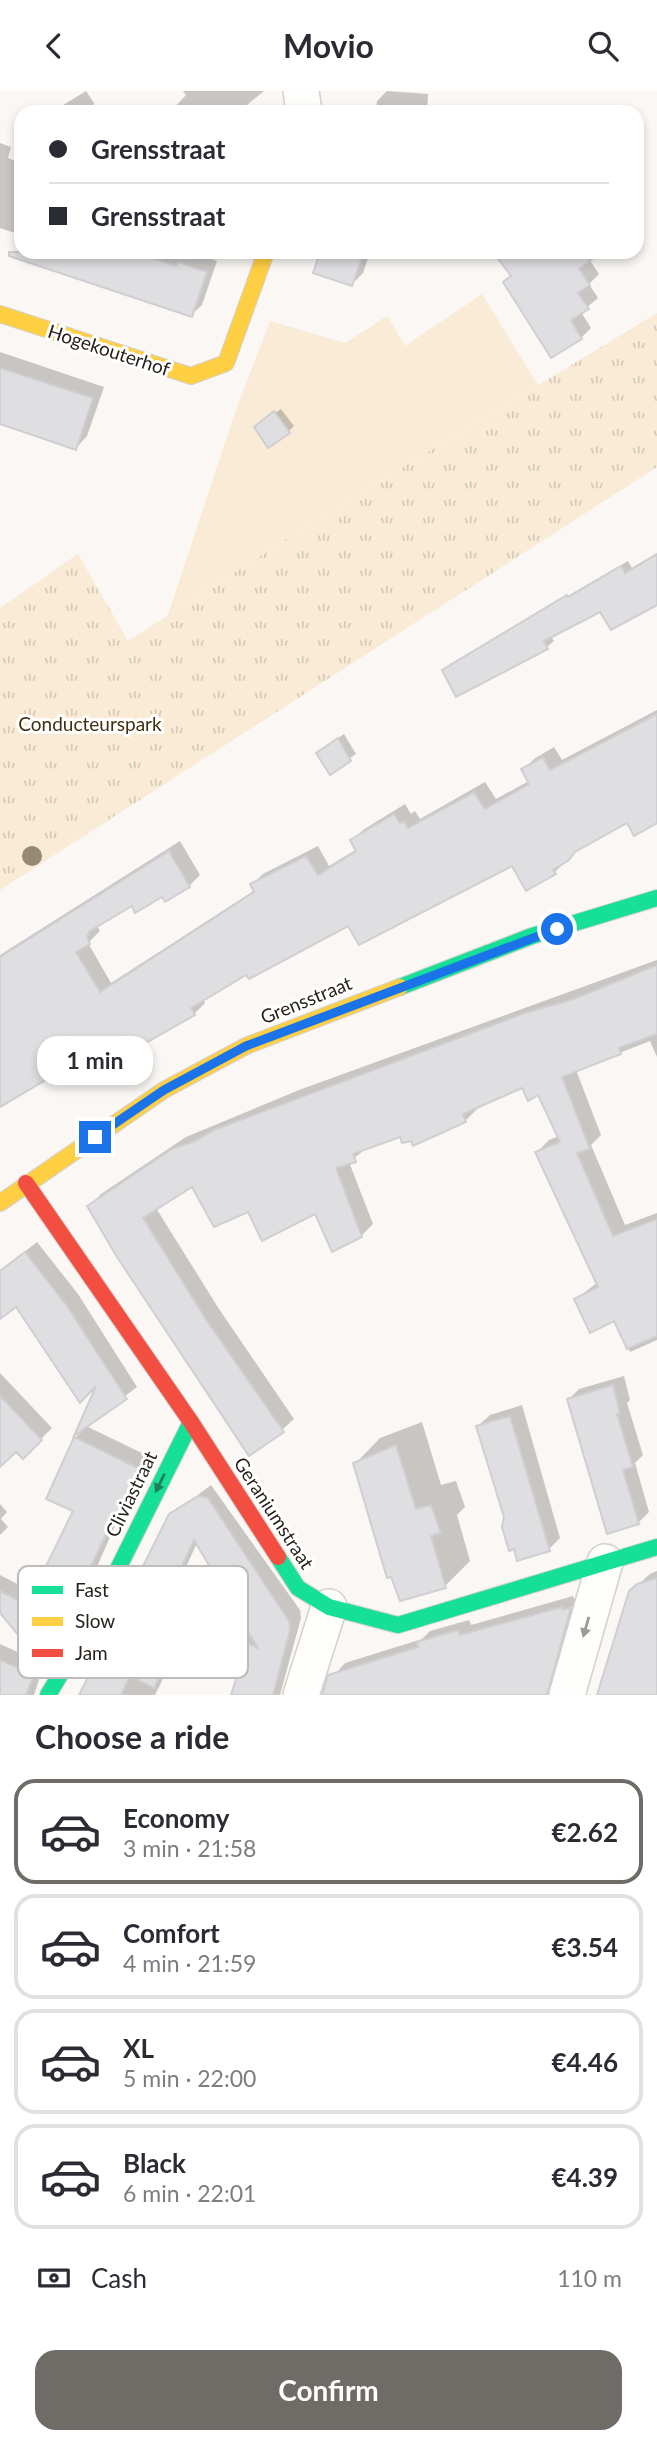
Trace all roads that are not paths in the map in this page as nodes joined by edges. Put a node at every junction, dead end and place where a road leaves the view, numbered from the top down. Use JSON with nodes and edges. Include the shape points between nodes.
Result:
{"nodes":[{"id":1,"x":263,"y":259,"type":"edge"},
{"id":2,"x":0,"y":314,"type":"edge"},
{"id":3,"x":657,"y":898,"type":"edge"},
{"id":4,"x":26,"y":1183,"type":"junction"},
{"id":5,"x":0,"y":1203,"type":"edge"},
{"id":6,"x":191,"y":1422,"type":"junction"},
{"id":7,"x":657,"y":1547,"type":"edge"},
{"id":8,"x":605,"y":1562,"type":"junction"},
{"id":9,"x":119,"y":1566,"type":"edge"},
{"id":10,"x":329,"y":1607,"type":"junction"},
{"id":11,"x":58,"y":1678,"type":"edge"},
{"id":12,"x":48,"y":1695,"type":"edge"},
{"id":13,"x":301,"y":1695,"type":"edge"},
{"id":14,"x":567,"y":1695,"type":"edge"}],
"edges":[{"from":1,"to":2,"type":"street","name":"Hogekouterhof","via":[[226,363],[191,376]]},
{"from":3,"to":4,"type":"street","name":"Grensstraat","via":[[532,936],[246,1046],[164,1090]]},
{"from":4,"to":5,"type":"street","name":"Grensstraat"},
{"from":4,"to":6,"type":"street","name":"Geraniumstraat"},
{"from":6,"to":9,"type":"street","name":"Cliviastraat","one_way":true},
{"from":6,"to":10,"type":"street","name":"Geraniumstraat","via":[[298,1588]]},
{"from":7,"to":8,"type":"street","name":"Geraniumstraat"},
{"from":8,"to":10,"type":"street","name":"Geraniumstraat","via":[[398,1625]]},
{"from":8,"to":14,"type":"street","one_way":true},
{"from":10,"to":13,"type":"street"},
{"from":11,"to":12,"type":"street","name":"Cliviastraat","one_way":true}]}
